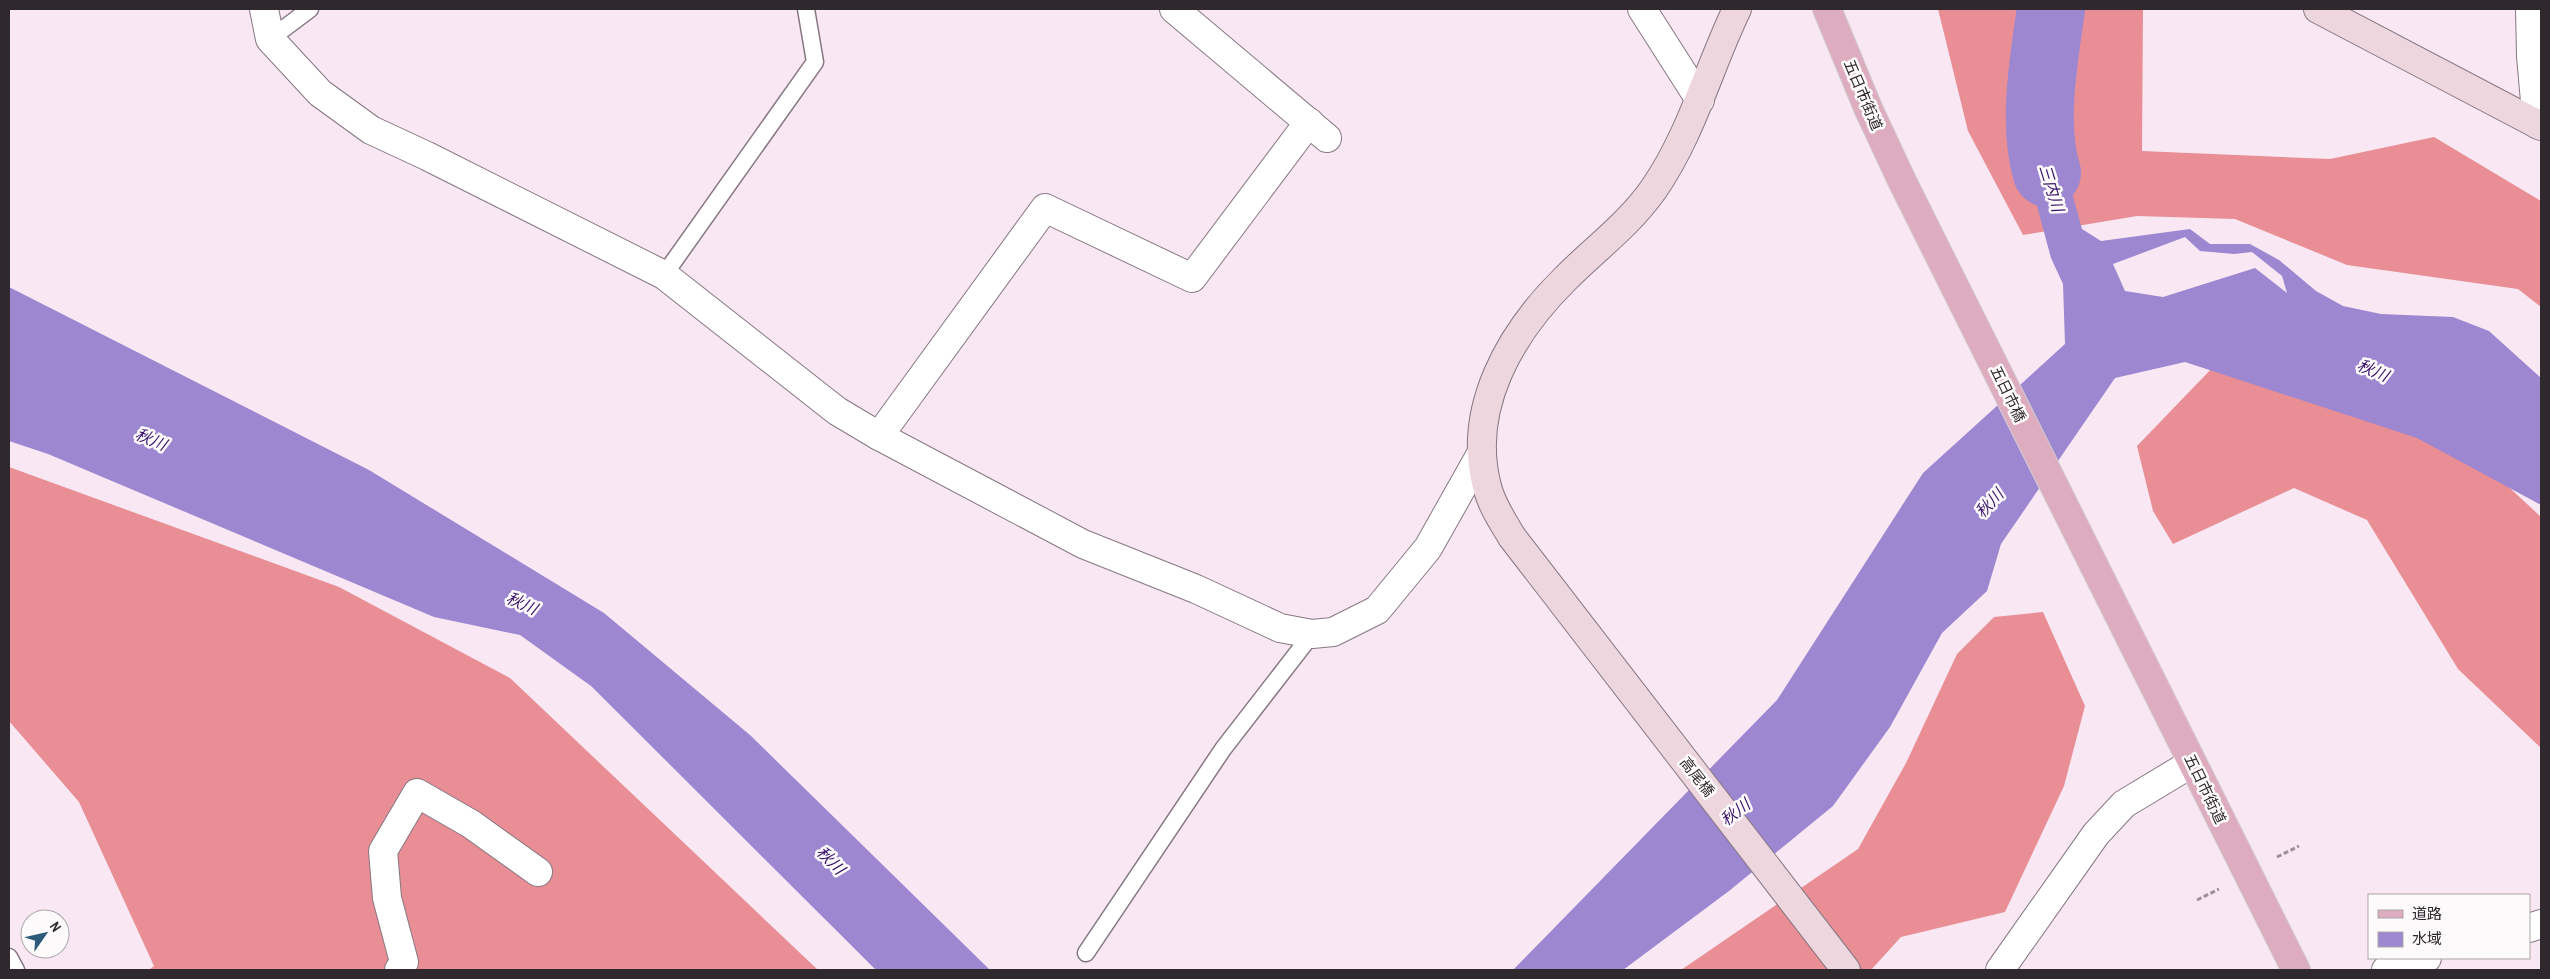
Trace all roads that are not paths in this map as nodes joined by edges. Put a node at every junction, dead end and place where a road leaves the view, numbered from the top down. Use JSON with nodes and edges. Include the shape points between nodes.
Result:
{"nodes":[{"id":1,"x":264,"y":9,"type":"edge"},
{"id":2,"x":310,"y":9,"type":"edge"},
{"id":3,"x":806,"y":9,"type":"edge"},
{"id":4,"x":1174,"y":9,"type":"edge"},
{"id":5,"x":1642,"y":9,"type":"edge"},
{"id":6,"x":1737,"y":9,"type":"edge"},
{"id":7,"x":1827,"y":9,"type":"edge"},
{"id":8,"x":2318,"y":9,"type":"edge"},
{"id":9,"x":2530,"y":9,"type":"edge"},
{"id":10,"x":270,"y":39,"type":"junction"},
{"id":11,"x":1700,"y":100,"type":"junction"},
{"id":12,"x":2539,"y":125,"type":"edge"},
{"id":13,"x":1902,"y":181,"type":"joint"},
{"id":14,"x":664,"y":275,"type":"junction"},
{"id":15,"x":880,"y":436,"type":"junction"},
{"id":16,"x":1482,"y":452,"type":"junction"},
{"id":17,"x":2114,"y":608,"type":"joint"},
{"id":18,"x":1312,"y":634,"type":"junction"},
{"id":19,"x":2192,"y":763,"type":"junction"},
{"id":20,"x":538,"y":872,"type":"dead end"},
{"id":21,"x":1086,"y":953,"type":"dead end"},
{"id":22,"x":9,"y":957,"type":"edge"},
{"id":23,"x":2424,"y":959,"type":"edge"},
{"id":24,"x":16,"y":970,"type":"edge"},
{"id":25,"x":399,"y":970,"type":"edge"},
{"id":26,"x":1846,"y":970,"type":"edge"},
{"id":27,"x":2000,"y":970,"type":"edge"},
{"id":28,"x":2296,"y":970,"type":"edge"},
{"id":29,"x":2386,"y":970,"type":"edge"}],
"edges":[{"from":1,"to":10,"type":"street"},
{"from":2,"to":10,"type":"lane"},
{"from":3,"to":14,"type":"lane","via":[[816,62]]},
{"from":4,"to":15,"type":"street","via":[[1318,130],[1192,278],[1045,208]]},
{"from":5,"to":11,"type":"street"},
{"from":6,"to":11,"type":"street","name":"高尾橋"},
{"from":7,"to":13,"type":"main road","name":"五日市街道"},
{"from":8,"to":12,"type":"street"},
{"from":9,"to":12,"type":"street"},
{"from":10,"to":14,"type":"street","via":[[320,93],[371,130]]},
{"from":11,"to":16,"type":"street","name":"高尾橋","via":[[1672,161],[1652,192],[1614,234],[1545,299],[1515,339],[1499,368],[1491,394],[1483,428]]},
{"from":13,"to":17,"type":"main road","name":"五日市橋"},
{"from":14,"to":15,"type":"street","via":[[837,412]]},
{"from":15,"to":18,"type":"street","via":[[1083,544],[1196,589],[1280,628]]},
{"from":16,"to":18,"type":"street","via":[[1428,548],[1377,610],[1333,632]]},
{"from":16,"to":26,"type":"street","name":"高尾橋","via":[[1488,490],[1502,520],[1527,558]]},
{"from":17,"to":19,"type":"main road","name":"五日市街道"},
{"from":18,"to":21,"type":"lane","via":[[1223,749]]},
{"from":19,"to":27,"type":"street","via":[[2124,804],[2102,828]]},
{"from":19,"to":28,"type":"main road","name":"五日市街道"},
{"from":20,"to":25,"type":"street","via":[[471,824],[417,793],[383,851],[386,898],[404,962]]},
{"from":22,"to":24,"type":"lane"},
{"from":23,"to":29,"type":"street"}]}
